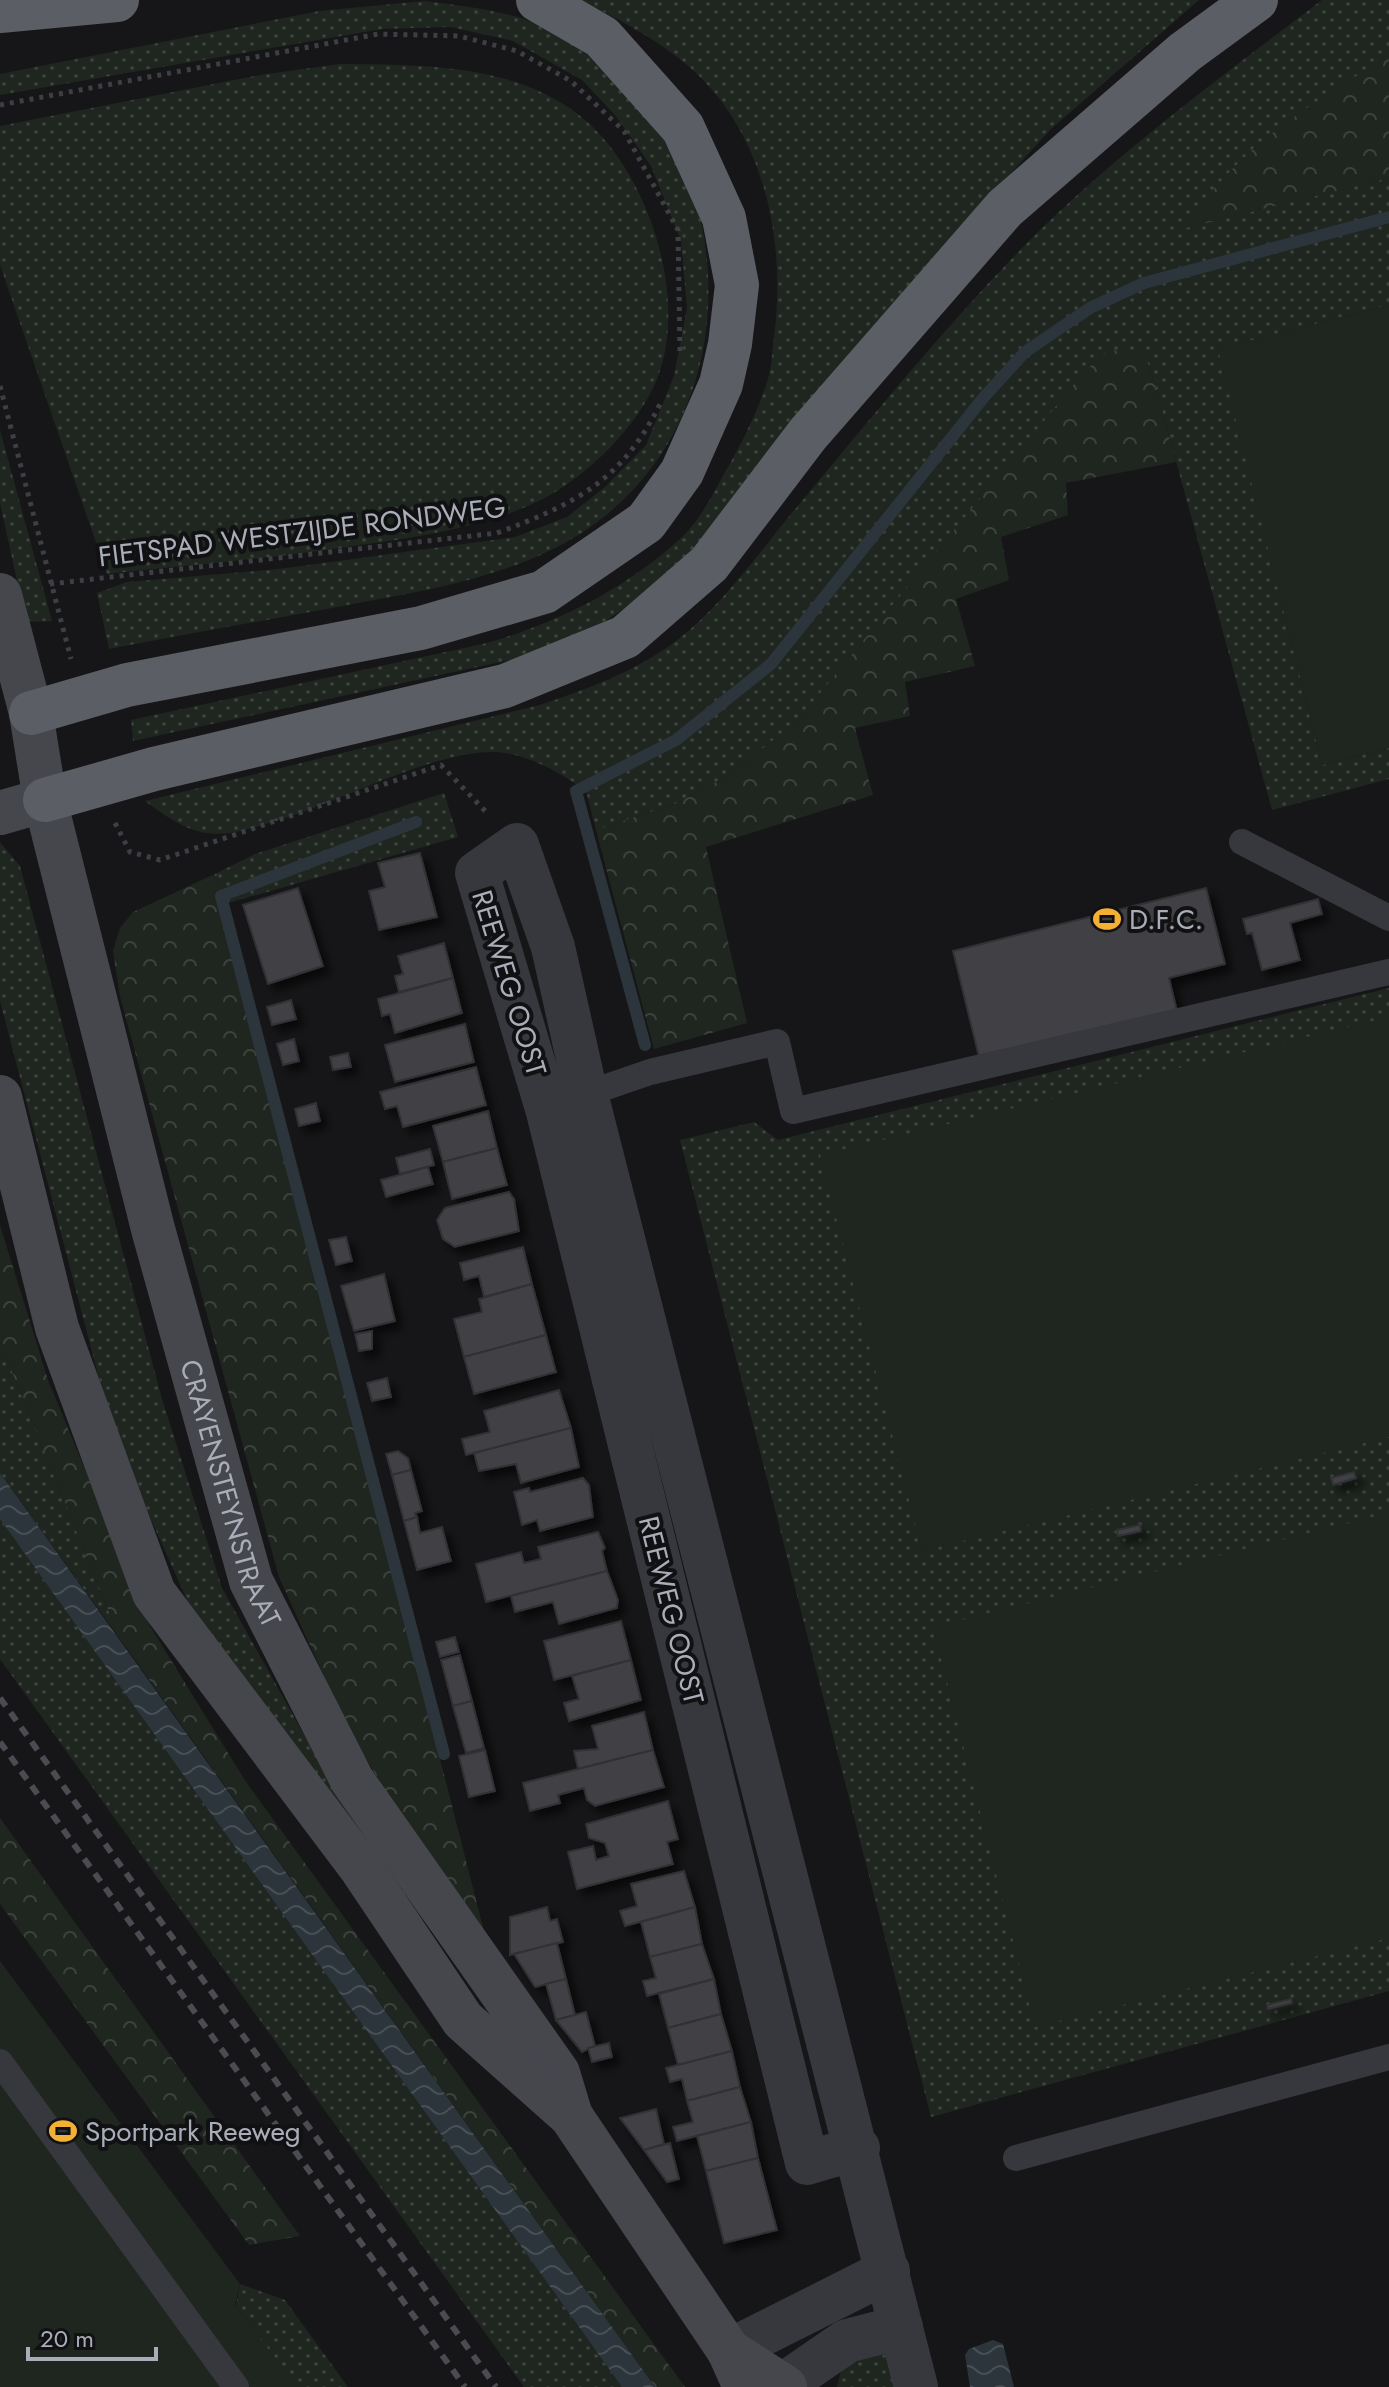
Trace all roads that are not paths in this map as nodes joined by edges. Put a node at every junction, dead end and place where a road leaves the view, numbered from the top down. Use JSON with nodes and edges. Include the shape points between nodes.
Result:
{"nodes":[{"id":1,"x":30,"y":0,"type":"edge"},
{"id":2,"x":117,"y":0,"type":"edge"},
{"id":3,"x":538,"y":0,"type":"edge"},
{"id":4,"x":1256,"y":0,"type":"edge"},
{"id":5,"x":0,"y":9,"type":"edge"},
{"id":6,"x":0,"y":595,"type":"edge"},
{"id":7,"x":15,"y":717,"type":"edge"},
{"id":8,"x":45,"y":800,"type":"junction"},
{"id":9,"x":0,"y":813,"type":"edge"},
{"id":10,"x":1242,"y":842,"type":"dead end"},
{"id":11,"x":1389,"y":918,"type":"edge"},
{"id":12,"x":1389,"y":972,"type":"edge"},
{"id":13,"x":586,"y":1094,"type":"junction"},
{"id":14,"x":0,"y":1097,"type":"edge"},
{"id":15,"x":1389,"y":2057,"type":"edge"},
{"id":16,"x":0,"y":2062,"type":"edge"},
{"id":17,"x":571,"y":2116,"type":"junction"},
{"id":18,"x":858,"y":2148,"type":"junction"},
{"id":19,"x":1016,"y":2158,"type":"dead end"},
{"id":20,"x":888,"y":2271,"type":"junction"},
{"id":21,"x":901,"y":2327,"type":"junction"},
{"id":22,"x":760,"y":2378,"type":"edge"},
{"id":23,"x":236,"y":2387,"type":"edge"},
{"id":24,"x":916,"y":2387,"type":"edge"}],
"edges":[{"from":1,"to":5,"type":"highway"},
{"from":2,"to":5,"type":"highway"},
{"from":3,"to":7,"type":"highway","via":[[602,37],[683,128],[724,218],[737,285],[721,384],[682,472],[646,522],[544,592],[421,628],[127,685]]},
{"from":4,"to":8,"type":"highway","via":[[1185,52],[1005,208],[808,434],[709,564],[625,637],[505,686]]},
{"from":6,"to":7,"type":"main road","name":"CRAYENSTEYNSTRAAT"},
{"from":7,"to":8,"type":"main road","name":"CRAYENSTEYNSTRAAT"},
{"from":8,"to":9,"type":"main road"},
{"from":8,"to":17,"type":"main road","name":"CRAYENSTEYNSTRAAT","via":[[153,1229],[251,1581],[352,1780],[558,2073]]},
{"from":10,"to":11,"type":"lane"},
{"from":12,"to":13,"type":"lane","via":[[793,1111],[777,1042],[650,1072]]},
{"from":13,"to":18,"type":"street","name":"REEWEG OOST"},
{"from":13,"to":18,"type":"street","name":"REEWEG OOST","via":[[553,947],[517,845],[477,873],[548,1112],[807,2163]]},
{"from":14,"to":17,"type":"main road","name":"CRAYENSTEYNSTRAAT","via":[[57,1328],[154,1593],[361,1868],[463,2020]]},
{"from":15,"to":19,"type":"lane"},
{"from":16,"to":23,"type":"lane"},
{"from":17,"to":22,"type":"main road","name":"CRAYENSTEYNSTRAAT"},
{"from":18,"to":20,"type":"street","name":"REEWEG OOST"},
{"from":20,"to":21,"type":"street","name":"REEWEG OOST"},
{"from":20,"to":22,"type":"street"},
{"from":21,"to":22,"type":"street","via":[[847,2341]]},
{"from":21,"to":24,"type":"street","name":"REEWEG OOST"}]}
